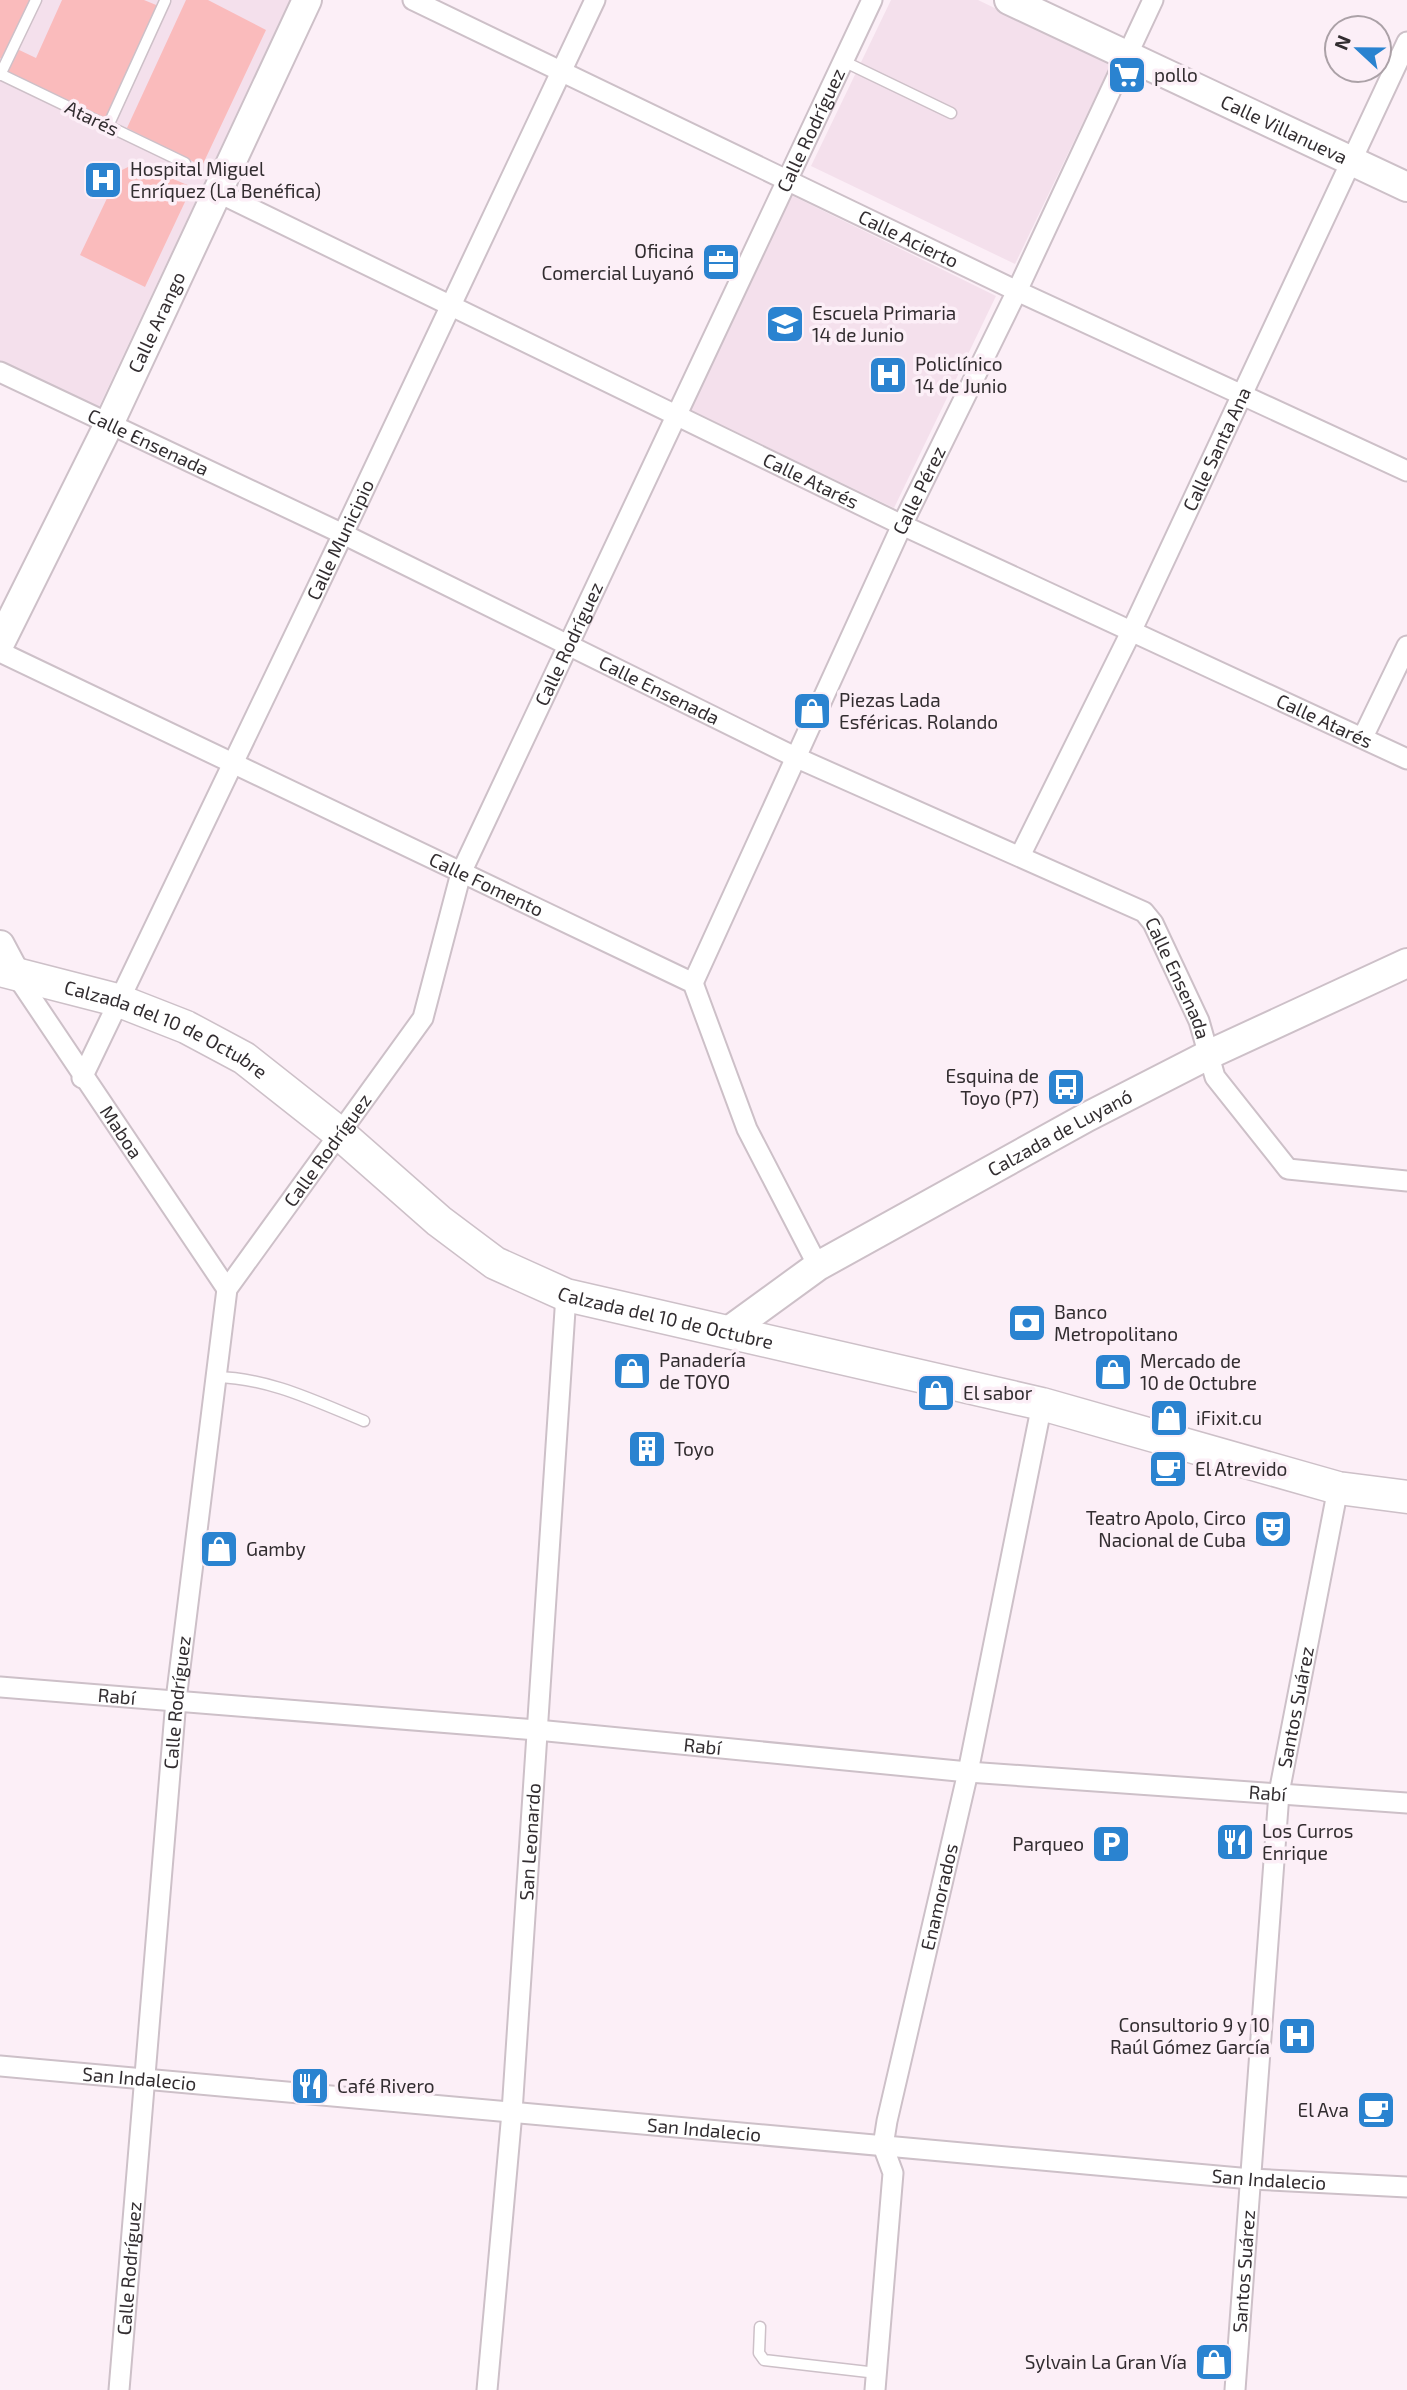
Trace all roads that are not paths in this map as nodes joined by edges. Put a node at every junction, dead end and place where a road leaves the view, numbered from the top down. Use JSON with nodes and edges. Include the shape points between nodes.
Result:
{"nodes":[{"id":1,"x":36,"y":0,"type":"edge"},
{"id":2,"x":307,"y":0,"type":"edge"},
{"id":3,"x":413,"y":0,"type":"edge"},
{"id":4,"x":595,"y":0,"type":"edge"},
{"id":5,"x":872,"y":0,"type":"edge"},
{"id":6,"x":1009,"y":0,"type":"edge"},
{"id":7,"x":1153,"y":0,"type":"edge"},
{"id":8,"x":166,"y":1,"type":"edge"},
{"id":9,"x":1407,"y":42,"type":"edge"},
{"id":10,"x":1127,"y":55,"type":"junction"},
{"id":11,"x":842,"y":61,"type":"junction"},
{"id":12,"x":562,"y":71,"type":"junction"},
{"id":13,"x":0,"y":75,"type":"edge"},
{"id":14,"x":951,"y":113,"type":"dead end"},
{"id":15,"x":108,"y":126,"type":"junction"},
{"id":16,"x":1352,"y":161,"type":"junction"},
{"id":17,"x":185,"y":163,"type":"dead end"},
{"id":18,"x":786,"y":179,"type":"junction"},
{"id":19,"x":1407,"y":187,"type":"edge"},
{"id":20,"x":219,"y":193,"type":"junction"},
{"id":21,"x":1017,"y":291,"type":"junction"},
{"id":22,"x":452,"y":305,"type":"junction"},
{"id":23,"x":0,"y":372,"type":"edge"},
{"id":24,"x":1241,"y":394,"type":"junction"},
{"id":25,"x":676,"y":415,"type":"junction"},
{"id":26,"x":109,"y":424,"type":"junction"},
{"id":27,"x":1407,"y":471,"type":"edge"},
{"id":28,"x":902,"y":525,"type":"junction"},
{"id":29,"x":343,"y":534,"type":"junction"},
{"id":30,"x":1130,"y":632,"type":"junction"},
{"id":31,"x":0,"y":643,"type":"edge"},
{"id":32,"x":568,"y":646,"type":"junction"},
{"id":33,"x":1407,"y":646,"type":"edge"},
{"id":34,"x":0,"y":652,"type":"edge"},
{"id":35,"x":1363,"y":737,"type":"junction"},
{"id":36,"x":794,"y":757,"type":"junction"},
{"id":37,"x":1407,"y":758,"type":"edge"},
{"id":38,"x":234,"y":764,"type":"junction"},
{"id":39,"x":1020,"y":856,"type":"junction"},
{"id":40,"x":461,"y":873,"type":"junction"},
{"id":41,"x":0,"y":945,"type":"edge"},
{"id":42,"x":1407,"y":963,"type":"edge"},
{"id":43,"x":8,"y":973,"type":"edge"},
{"id":44,"x":693,"y":984,"type":"junction"},
{"id":45,"x":117,"y":1000,"type":"junction"},
{"id":46,"x":1210,"y":1054,"type":"junction"},
{"id":47,"x":82,"y":1078,"type":"junction"},
{"id":48,"x":339,"y":1133,"type":"junction"},
{"id":49,"x":1407,"y":1181,"type":"edge"},
{"id":50,"x":818,"y":1266,"type":"junction"},
{"id":51,"x":228,"y":1289,"type":"junction"},
{"id":52,"x":566,"y":1295,"type":"junction"},
{"id":53,"x":730,"y":1330,"type":"junction"},
{"id":54,"x":216,"y":1377,"type":"junction"},
{"id":55,"x":1042,"y":1404,"type":"junction"},
{"id":56,"x":364,"y":1420,"type":"dead end"},
{"id":57,"x":1338,"y":1488,"type":"junction"},
{"id":58,"x":1407,"y":1497,"type":"edge"},
{"id":59,"x":0,"y":1687,"type":"edge"},
{"id":60,"x":176,"y":1700,"type":"junction"},
{"id":61,"x":537,"y":1730,"type":"junction"},
{"id":62,"x":968,"y":1772,"type":"junction"},
{"id":63,"x":1279,"y":1793,"type":"junction"},
{"id":64,"x":1407,"y":1803,"type":"edge"},
{"id":65,"x":0,"y":2066,"type":"edge"},
{"id":66,"x":143,"y":2080,"type":"junction"},
{"id":67,"x":512,"y":2112,"type":"junction"},
{"id":68,"x":883,"y":2146,"type":"junction"},
{"id":69,"x":1251,"y":2179,"type":"junction"},
{"id":70,"x":1407,"y":2188,"type":"edge"},
{"id":71,"x":760,"y":2327,"type":"dead end"},
{"id":72,"x":876,"y":2381,"type":"edge"},
{"id":73,"x":119,"y":2390,"type":"edge"},
{"id":74,"x":487,"y":2390,"type":"edge"},
{"id":75,"x":1235,"y":2390,"type":"edge"}],
"edges":[{"from":1,"to":13,"type":"lane"},
{"from":2,"to":20,"type":"street","name":"Calle Arango"},
{"from":3,"to":12,"type":"street","name":"Calle Acierto"},
{"from":4,"to":12,"type":"street","name":"Calle Municipio"},
{"from":5,"to":11,"type":"street","name":"Calle Rodríguez"},
{"from":6,"to":10,"type":"street","name":"Calle Villanueva"},
{"from":7,"to":10,"type":"street","name":"Calle Pérez"},
{"from":8,"to":15,"type":"lane"},
{"from":9,"to":16,"type":"street","name":"Calle Santa Ana"},
{"from":10,"to":16,"type":"street","name":"Calle Villanueva"},
{"from":10,"to":21,"type":"street","name":"Calle Pérez"},
{"from":11,"to":14,"type":"lane"},
{"from":11,"to":18,"type":"street","name":"Calle Rodríguez"},
{"from":12,"to":18,"type":"street","name":"Calle Acierto"},
{"from":12,"to":22,"type":"street","name":"Calle Municipio"},
{"from":13,"to":15,"type":"lane","name":"Atarés"},
{"from":15,"to":17,"type":"lane","name":"Atarés"},
{"from":16,"to":19,"type":"street","name":"Calle Villanueva"},
{"from":16,"to":24,"type":"street","name":"Calle Santa Ana"},
{"from":18,"to":21,"type":"street","name":"Calle Acierto"},
{"from":18,"to":25,"type":"street","name":"Calle Rodríguez"},
{"from":20,"to":22,"type":"street","name":"Calle Atarés"},
{"from":20,"to":26,"type":"street","name":"Calle Arango"},
{"from":21,"to":24,"type":"street","name":"Calle Acierto"},
{"from":21,"to":28,"type":"street","name":"Calle Pérez"},
{"from":22,"to":25,"type":"street","name":"Calle Atarés"},
{"from":22,"to":29,"type":"street","name":"Calle Municipio"},
{"from":23,"to":26,"type":"street","name":"Calle Ensenada"},
{"from":24,"to":27,"type":"street","name":"Calle Acierto"},
{"from":24,"to":30,"type":"street","name":"Calle Santa Ana"},
{"from":25,"to":28,"type":"street","name":"Calle Atarés"},
{"from":25,"to":32,"type":"street","name":"Calle Rodríguez"},
{"from":26,"to":29,"type":"street","name":"Calle Ensenada"},
{"from":26,"to":31,"type":"street","name":"Calle Arango"},
{"from":28,"to":30,"type":"street","name":"Calle Atarés"},
{"from":28,"to":36,"type":"street","name":"Calle Pérez"},
{"from":29,"to":32,"type":"street","name":"Calle Ensenada"},
{"from":29,"to":38,"type":"street","name":"Calle Municipio"},
{"from":30,"to":35,"type":"street","name":"Calle Atarés"},
{"from":30,"to":39,"type":"street","name":"Calle Santa Ana"},
{"from":32,"to":36,"type":"street","name":"Calle Ensenada"},
{"from":32,"to":40,"type":"street","name":"Calle Rodríguez"},
{"from":33,"to":35,"type":"street"},
{"from":34,"to":38,"type":"street","name":"Calle Fomento"},
{"from":35,"to":37,"type":"street","name":"Calle Atarés"},
{"from":36,"to":39,"type":"street","name":"Calle Ensenada"},
{"from":36,"to":44,"type":"street","name":"Calle Pérez"},
{"from":38,"to":40,"type":"street","name":"Calle Fomento"},
{"from":38,"to":45,"type":"street","name":"Calle Municipio"},
{"from":39,"to":46,"type":"street","name":"Calle Ensenada","via":[[1149,917]]},
{"from":40,"to":44,"type":"street","name":"Calle Fomento"},
{"from":40,"to":48,"type":"street","name":"Calle Rodríguez","via":[[425,1014]]},
{"from":41,"to":43,"type":"street"},
{"from":42,"to":46,"type":"street","name":"Calzada de Luyanó"},
{"from":43,"to":45,"type":"main road","name":"Calzada del 10 de Octubre"},
{"from":43,"to":47,"type":"street","name":"Maboa"},
{"from":44,"to":50,"type":"street","via":[[747,1129]]},
{"from":45,"to":47,"type":"street","name":"Calle Municipio"},
{"from":45,"to":48,"type":"main road","name":"Calzada del 10 de Octubre","via":[[186,1027],[244,1058]]},
{"from":46,"to":49,"type":"street","name":"Calle Ensenada","via":[[1215,1077],[1288,1169]]},
{"from":46,"to":50,"type":"street","name":"Calzada de Luyanó"},
{"from":47,"to":51,"type":"street","name":"Maboa"},
{"from":48,"to":51,"type":"street","name":"Calle Rodríguez"},
{"from":48,"to":52,"type":"main road","name":"Calzada del 10 de Octubre","via":[[495,1263]]},
{"from":50,"to":53,"type":"street","name":"Calzada de Luyanó"},
{"from":51,"to":54,"type":"street","name":"Calle Rodríguez"},
{"from":52,"to":53,"type":"main road","name":"Calzada del 10 de Octubre"},
{"from":52,"to":61,"type":"street","name":"San Leonardo"},
{"from":53,"to":55,"type":"main road","name":"Calzada del 10 de Octubre"},
{"from":54,"to":56,"type":"lane","via":[[269,1383]]},
{"from":54,"to":60,"type":"street","name":"Calle Rodríguez"},
{"from":55,"to":57,"type":"main road","name":"Calzada del 10 de Octubre"},
{"from":55,"to":62,"type":"street","name":"Enamorados"},
{"from":57,"to":58,"type":"main road","name":"Calzada del 10 de Octubre"},
{"from":57,"to":63,"type":"street","name":"Santos Suárez"},
{"from":59,"to":60,"type":"street","name":"Rabí"},
{"from":60,"to":61,"type":"street","name":"Rabí"},
{"from":60,"to":66,"type":"street","name":"Calle Rodríguez"},
{"from":61,"to":62,"type":"street","name":"Rabí"},
{"from":61,"to":67,"type":"street","name":"San Leonardo"},
{"from":62,"to":63,"type":"street","name":"Rabí"},
{"from":62,"to":68,"type":"street","name":"Enamorados"},
{"from":63,"to":64,"type":"street","name":"Rabí"},
{"from":63,"to":69,"type":"street","name":"Santos Suárez"},
{"from":65,"to":66,"type":"street","name":"San Indalecio"},
{"from":66,"to":67,"type":"street","name":"San Indalecio"},
{"from":66,"to":73,"type":"street","name":"Calle Rodríguez"},
{"from":67,"to":68,"type":"street","name":"San Indalecio"},
{"from":67,"to":74,"type":"street","name":"San Leonardo"},
{"from":68,"to":69,"type":"street","name":"San Indalecio"},
{"from":68,"to":72,"type":"street","name":"Enamorados","via":[[893,2173]]},
{"from":69,"to":70,"type":"street","name":"San Indalecio"},
{"from":69,"to":75,"type":"street","name":"Santos Suárez"},
{"from":71,"to":72,"type":"lane","via":[[759,2353],[764,2360]]}]}
